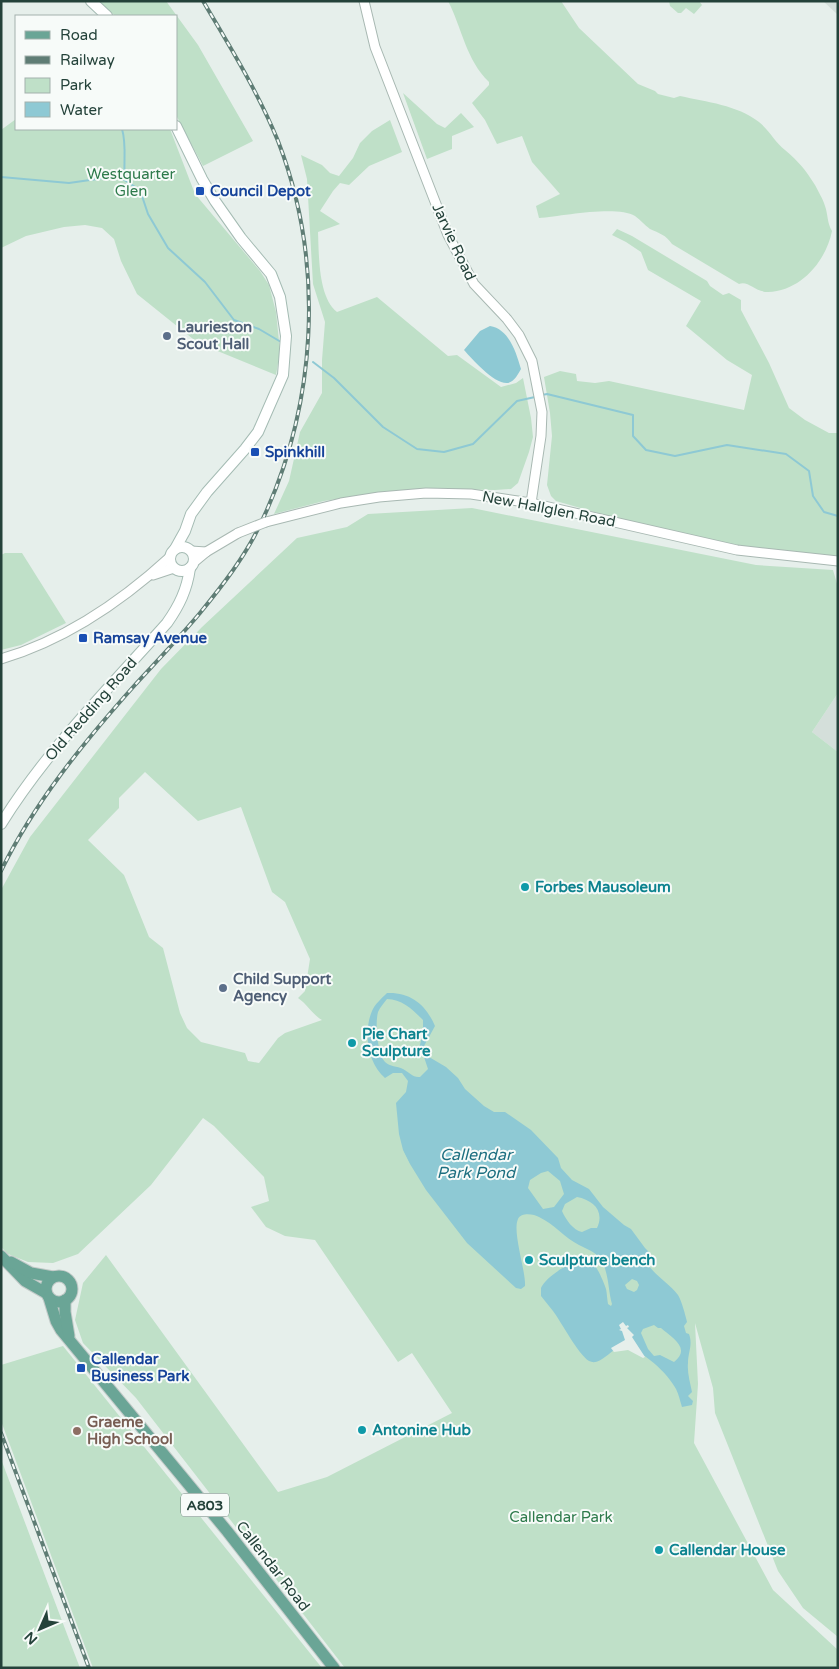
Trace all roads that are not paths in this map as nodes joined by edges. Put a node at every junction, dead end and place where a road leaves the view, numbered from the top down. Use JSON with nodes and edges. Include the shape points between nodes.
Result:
{"nodes":[{"id":1,"x":91,"y":1,"type":"edge"},
{"id":2,"x":364,"y":1,"type":"edge"},
{"id":3,"x":106,"y":15,"type":"edge"},
{"id":4,"x":178,"y":130,"type":"edge"},
{"id":5,"x":531,"y":503,"type":"junction"},
{"id":6,"x":185,"y":531,"type":"junction"},
{"id":7,"x":189,"y":550,"type":"junction"},
{"id":8,"x":206,"y":552,"type":"junction"},
{"id":9,"x":173,"y":553,"type":"junction"},
{"id":10,"x":838,"y":560,"type":"edge"},
{"id":11,"x":192,"y":565,"type":"junction"},
{"id":12,"x":176,"y":569,"type":"junction"},
{"id":13,"x":150,"y":575,"type":"junction"},
{"id":14,"x":183,"y":596,"type":"junction"},
{"id":15,"x":1,"y":659,"type":"edge"},
{"id":16,"x":1,"y":824,"type":"edge"},
{"id":17,"x":53,"y":1277,"type":"junction"},
{"id":18,"x":47,"y":1296,"type":"junction"},
{"id":19,"x":65,"y":1300,"type":"junction"},
{"id":20,"x":73,"y":1345,"type":"junction"},
{"id":21,"x":334,"y":1668,"type":"edge"}],
"edges":[{"from":1,"to":3,"type":"main road"},
{"from":2,"to":5,"type":"street","name":"Jarvie Road","via":[[375,47],[448,235],[474,284],[507,319],[532,361],[542,412]]},
{"from":4,"to":6,"type":"main road","via":[[215,201],[271,274],[280,297],[286,336],[283,375],[258,432],[207,492],[191,514]]},
{"from":5,"to":8,"type":"street","name":"New Hallglen Road","bridge":true,"via":[[471,494],[379,497],[266,522],[238,533]]},
{"from":5,"to":10,"type":"street","name":"New Hallglen Road","via":[[737,550]]},
{"from":6,"to":7,"type":"main road"},
{"from":6,"to":9,"type":"main road"},
{"from":7,"to":8,"type":"street"},
{"from":7,"to":9,"type":"main road","via":[[182,547]]},
{"from":7,"to":11,"type":"main road","via":[[194,556]]},
{"from":8,"to":11,"type":"street","name":"New Hallglen Road"},
{"from":9,"to":12,"type":"main road","via":[[171,564]]},
{"from":9,"to":13,"type":"street"},
{"from":11,"to":12,"type":"main road","via":[[184,571]]},
{"from":11,"to":14,"type":"main road","name":"Old Redding Road"},
{"from":12,"to":13,"type":"street"},
{"from":12,"to":14,"type":"main road"},
{"from":13,"to":15,"type":"street","via":[[72,630],[25,652]]},
{"from":14,"to":16,"type":"main road","name":"Old Redding Road","via":[[167,623],[55,748]]},
{"from":17,"to":18,"type":"main road","via":[[46,1285]]},
{"from":17,"to":18,"type":"main road","number":"A803","via":[[31,1273],[1,1256],[24,1281]]},
{"from":17,"to":19,"type":"main road","number":"A803","via":[[64,1276],[71,1284],[72,1292]]},
{"from":18,"to":19,"type":"main road","number":"A803","via":[[57,1302]]},
{"from":18,"to":20,"type":"main road","name":"Callendar Road","number":"A803","via":[[56,1321]]},
{"from":19,"to":20,"type":"main road","name":"Callendar Road","number":"A803","via":[[65,1319]]},
{"from":20,"to":21,"type":"main road","name":"Callendar Road","number":"A803","via":[[221,1523]]}]}
